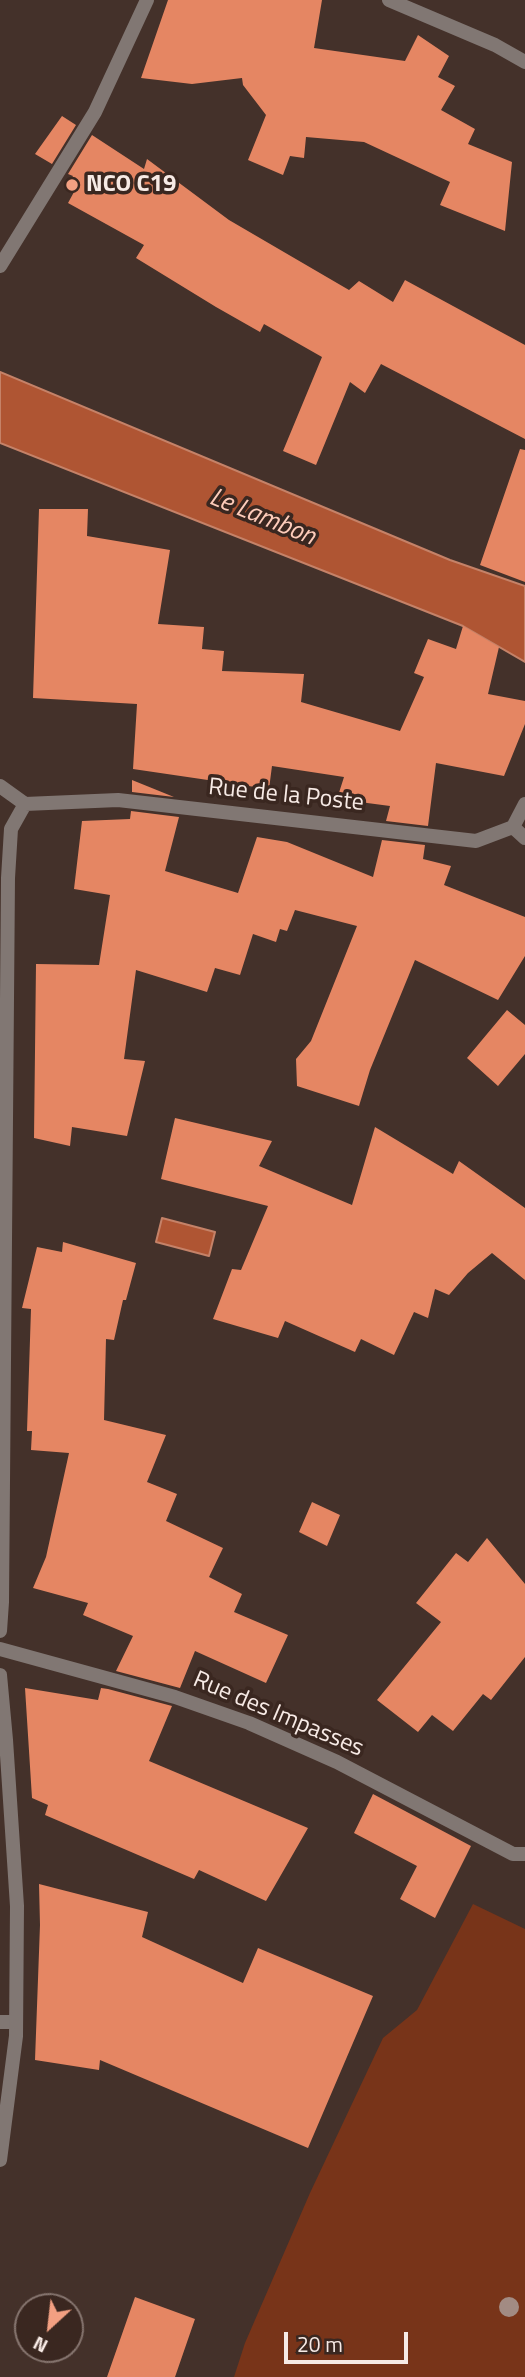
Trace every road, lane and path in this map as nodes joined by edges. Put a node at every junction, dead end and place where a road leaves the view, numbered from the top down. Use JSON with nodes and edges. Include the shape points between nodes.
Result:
{"nodes":[{"id":1,"x":147,"y":0,"type":"edge"},
{"id":2,"x":389,"y":0,"type":"edge"},
{"id":3,"x":525,"y":62,"type":"edge"},
{"id":4,"x":0,"y":266,"type":"edge"},
{"id":5,"x":0,"y":786,"type":"edge"},
{"id":6,"x":25,"y":804,"type":"junction"},
{"id":7,"x":525,"y":804,"type":"edge"},
{"id":8,"x":513,"y":827,"type":"junction"},
{"id":9,"x":525,"y":838,"type":"edge"},
{"id":10,"x":0,"y":1631,"type":"edge"},
{"id":11,"x":0,"y":1649,"type":"edge"},
{"id":12,"x":0,"y":1675,"type":"edge"},
{"id":13,"x":525,"y":1854,"type":"edge"},
{"id":14,"x":0,"y":2022,"type":"edge"},
{"id":15,"x":16,"y":2022,"type":"junction"},
{"id":16,"x":0,"y":2160,"type":"edge"}],
"edges":[{"from":1,"to":4,"type":"street","via":[[95,112]]},
{"from":2,"to":3,"type":"street"},
{"from":5,"to":6,"type":"street"},
{"from":6,"to":8,"type":"street","name":"Rue de la Poste","via":[[118,800],[476,841]]},
{"from":6,"to":10,"type":"street","via":[[10,829],[8,878]]},
{"from":7,"to":8,"type":"street"},
{"from":8,"to":9,"type":"street"},
{"from":11,"to":13,"type":"street","name":"Rue des Impasses","via":[[175,1697],[249,1723],[337,1762],[513,1854]]},
{"from":12,"to":15,"type":"street","via":[[17,1906]]},
{"from":14,"to":15,"type":"street"},
{"from":15,"to":16,"type":"street"}]}
